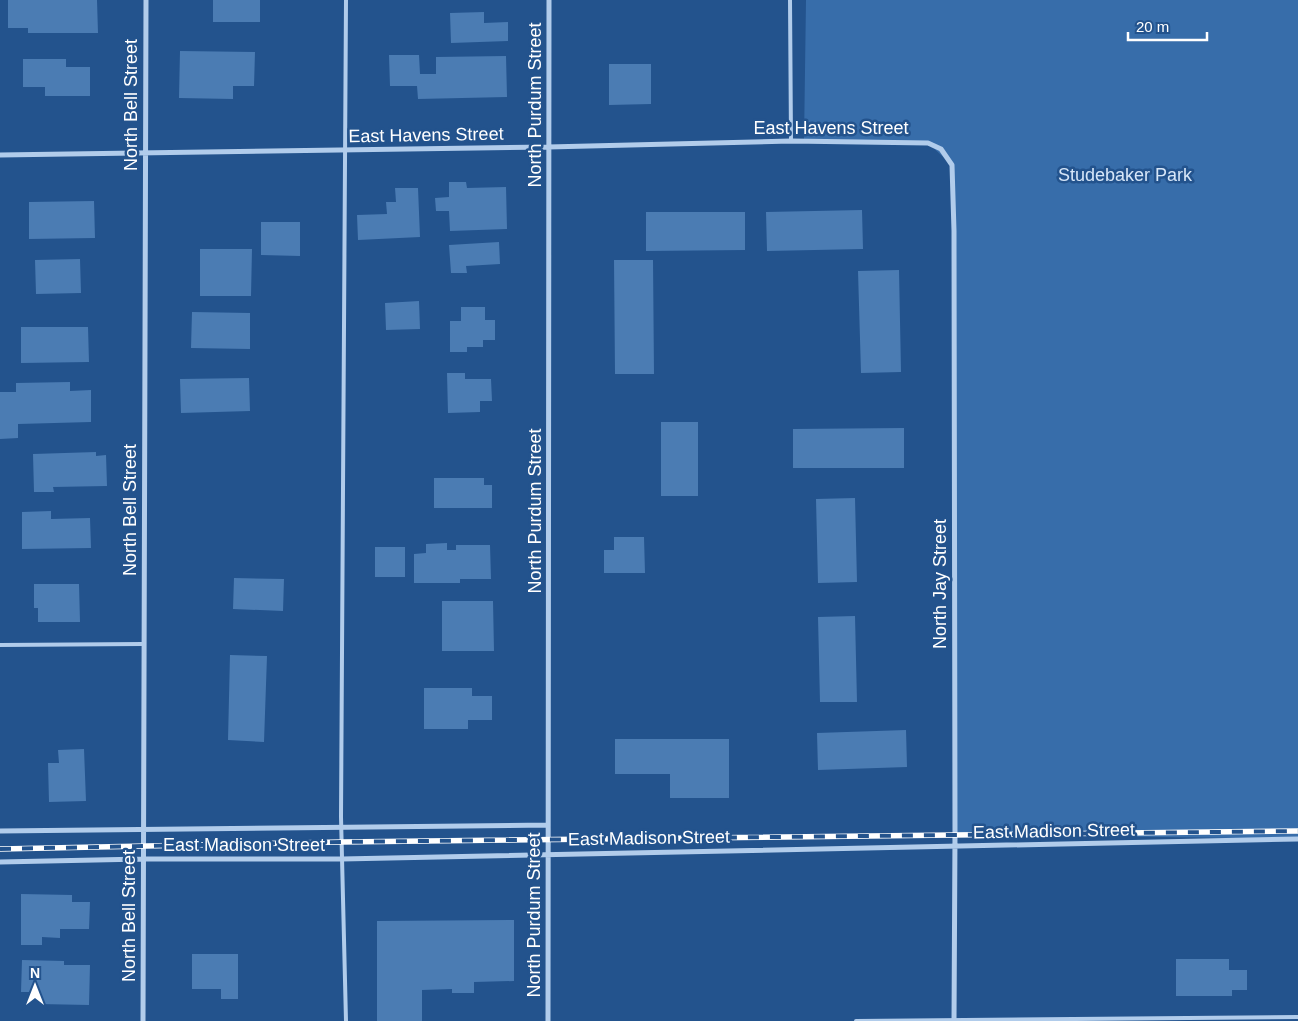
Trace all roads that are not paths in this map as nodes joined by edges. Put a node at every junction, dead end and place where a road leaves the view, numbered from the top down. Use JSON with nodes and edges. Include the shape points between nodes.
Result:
{"nodes":[{"id":1,"x":146,"y":0,"type":"edge"},
{"id":2,"x":346,"y":0,"type":"edge"},
{"id":3,"x":549,"y":0,"type":"edge"},
{"id":4,"x":790,"y":0,"type":"edge"},
{"id":5,"x":791,"y":141,"type":"junction"},
{"id":6,"x":548,"y":147,"type":"junction"},
{"id":7,"x":941,"y":149,"type":"joint"},
{"id":8,"x":346,"y":150,"type":"junction"},
{"id":9,"x":145,"y":153,"type":"junction"},
{"id":10,"x":0,"y":155,"type":"edge"},
{"id":11,"x":143,"y":644,"type":"junction"},
{"id":12,"x":0,"y":645,"type":"edge"},
{"id":13,"x":548,"y":825,"type":"junction"},
{"id":14,"x":342,"y":826,"type":"junction"},
{"id":15,"x":143,"y":829,"type":"junction"},
{"id":16,"x":0,"y":831,"type":"edge"},
{"id":17,"x":1298,"y":839,"type":"edge"},
{"id":18,"x":955,"y":847,"type":"junction"},
{"id":19,"x":548,"y":854,"type":"junction"},
{"id":20,"x":143,"y":859,"type":"junction"},
{"id":21,"x":342,"y":859,"type":"junction"},
{"id":22,"x":0,"y":862,"type":"edge"},
{"id":23,"x":1298,"y":1017,"type":"edge"},
{"id":24,"x":954,"y":1020,"type":"edge"},
{"id":25,"x":143,"y":1021,"type":"edge"},
{"id":26,"x":346,"y":1021,"type":"edge"},
{"id":27,"x":548,"y":1021,"type":"edge"},
{"id":28,"x":856,"y":1021,"type":"edge"}],
"edges":[{"from":1,"to":9,"type":"street","name":"North Bell Street"},
{"from":2,"to":8,"type":"lane"},
{"from":3,"to":6,"type":"street","name":"North Purdum Street"},
{"from":4,"to":5,"type":"lane"},
{"from":5,"to":6,"type":"street","name":"East Havens Street"},
{"from":5,"to":7,"type":"street","name":"East Havens Street","via":[[928,143]]},
{"from":6,"to":8,"type":"street","name":"East Havens Street"},
{"from":6,"to":13,"type":"street","name":"North Purdum Street"},
{"from":7,"to":18,"type":"street","name":"North Jay Street","via":[[952,165],[954,231]]},
{"from":8,"to":9,"type":"street","name":"East Havens Street"},
{"from":8,"to":14,"type":"lane"},
{"from":9,"to":10,"type":"street","name":"East Havens Street"},
{"from":9,"to":11,"type":"street","name":"North Bell Street"},
{"from":11,"to":12,"type":"lane"},
{"from":11,"to":15,"type":"street","name":"North Bell Street"},
{"from":13,"to":14,"type":"street","name":"East Madison Street"},
{"from":13,"to":19,"type":"street","name":"North Purdum Street"},
{"from":14,"to":15,"type":"street","name":"East Madison Street"},
{"from":14,"to":21,"type":"lane"},
{"from":15,"to":16,"type":"street","name":"East Madison Street"},
{"from":15,"to":20,"type":"street","name":"North Bell Street"},
{"from":17,"to":18,"type":"street","name":"East Madison Street"},
{"from":18,"to":19,"type":"street","name":"East Madison Street"},
{"from":18,"to":24,"type":"street","name":"North Jay Street"},
{"from":19,"to":21,"type":"street","name":"East Madison Street"},
{"from":19,"to":27,"type":"street","name":"North Purdum Street"},
{"from":20,"to":21,"type":"street","name":"East Madison Street"},
{"from":20,"to":22,"type":"street","name":"East Madison Street"},
{"from":20,"to":25,"type":"street","name":"North Bell Street"},
{"from":21,"to":26,"type":"lane"},
{"from":23,"to":24,"type":"lane"},
{"from":24,"to":28,"type":"lane"}]}
